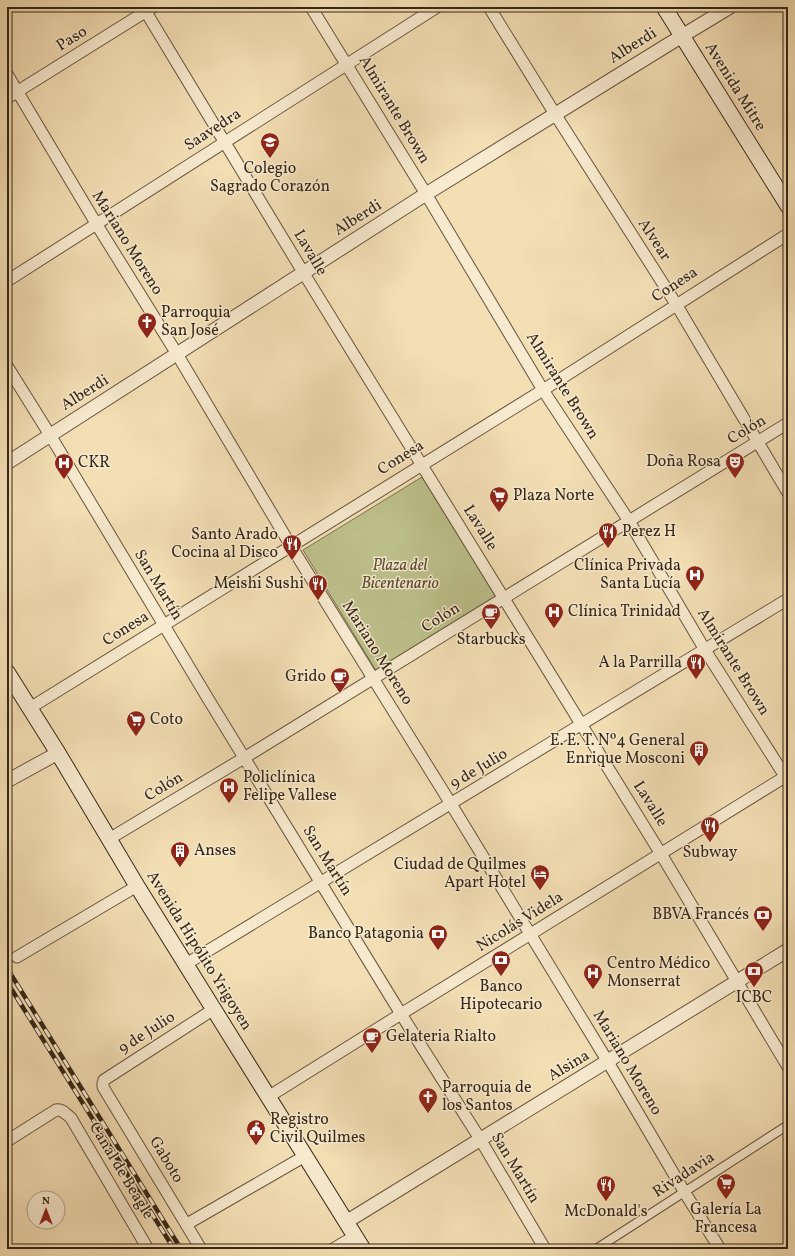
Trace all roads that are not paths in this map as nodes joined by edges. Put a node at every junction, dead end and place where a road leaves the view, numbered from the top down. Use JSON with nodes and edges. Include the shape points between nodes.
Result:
{"nodes":[{"id":1,"x":311,"y":7,"type":"edge"},
{"id":2,"x":438,"y":7,"type":"edge"},
{"id":3,"x":489,"y":7,"type":"edge"},
{"id":4,"x":664,"y":7,"type":"edge"},
{"id":5,"x":730,"y":7,"type":"edge"},
{"id":6,"x":147,"y":8,"type":"edge"},
{"id":7,"x":682,"y":36,"type":"junction"},
{"id":8,"x":347,"y":64,"type":"junction"},
{"id":9,"x":7,"y":74,"type":"edge"},
{"id":10,"x":18,"y":91,"type":"junction"},
{"id":11,"x":7,"y":98,"type":"edge"},
{"id":12,"x":554,"y":114,"type":"junction"},
{"id":13,"x":225,"y":142,"type":"junction"},
{"id":14,"x":426,"y":194,"type":"junction"},
{"id":15,"x":788,"y":206,"type":"edge"},
{"id":16,"x":97,"y":225,"type":"junction"},
{"id":17,"x":788,"y":234,"type":"edge"},
{"id":18,"x":303,"y":272,"type":"junction"},
{"id":19,"x":7,"y":281,"type":"edge"},
{"id":20,"x":676,"y":304,"type":"junction"},
{"id":21,"x":177,"y":354,"type":"junction"},
{"id":22,"x":7,"y":366,"type":"edge"},
{"id":23,"x":544,"y":390,"type":"junction"},
{"id":24,"x":788,"y":424,"type":"edge"},
{"id":25,"x":50,"y":435,"type":"junction"},
{"id":26,"x":758,"y":442,"type":"junction"},
{"id":27,"x":7,"y":464,"type":"edge"},
{"id":28,"x":422,"y":466,"type":"junction"},
{"id":29,"x":788,"y":493,"type":"edge"},
{"id":30,"x":629,"y":521,"type":"junction"},
{"id":31,"x":291,"y":546,"type":"junction"},
{"id":32,"x":504,"y":598,"type":"junction"},
{"id":33,"x":788,"y":599,"type":"edge"},
{"id":34,"x":163,"y":625,"type":"junction"},
{"id":35,"x":705,"y":650,"type":"junction"},
{"id":36,"x":7,"y":672,"type":"edge"},
{"id":37,"x":374,"y":679,"type":"junction"},
{"id":38,"x":30,"y":708,"type":"junction"},
{"id":39,"x":582,"y":725,"type":"junction"},
{"id":40,"x":58,"y":753,"type":"junction"},
{"id":41,"x":244,"y":758,"type":"junction"},
{"id":42,"x":787,"y":778,"type":"edge"},
{"id":43,"x":7,"y":781,"type":"edge"},
{"id":44,"x":451,"y":804,"type":"junction"},
{"id":45,"x":109,"y":839,"type":"junction"},
{"id":46,"x":661,"y":854,"type":"junction"},
{"id":47,"x":322,"y":883,"type":"junction"},
{"id":48,"x":137,"y":886,"type":"junction"},
{"id":49,"x":530,"y":935,"type":"junction"},
{"id":50,"x":788,"y":950,"type":"edge"},
{"id":51,"x":17,"y":957,"type":"dead end"},
{"id":52,"x":186,"y":964,"type":"junction"},
{"id":53,"x":738,"y":982,"type":"junction"},
{"id":54,"x":214,"y":1009,"type":"junction"},
{"id":55,"x":401,"y":1014,"type":"junction"},
{"id":56,"x":608,"y":1062,"type":"junction"},
{"id":57,"x":788,"y":1067,"type":"edge"},
{"id":58,"x":103,"y":1087,"type":"joint"},
{"id":59,"x":268,"y":1097,"type":"junction"},
{"id":60,"x":788,"y":1125,"type":"edge"},
{"id":61,"x":480,"y":1139,"type":"junction"},
{"id":62,"x":7,"y":1141,"type":"edge"},
{"id":63,"x":305,"y":1156,"type":"junction"},
{"id":64,"x":685,"y":1193,"type":"junction"},
{"id":65,"x":346,"y":1222,"type":"junction"},
{"id":66,"x":187,"y":1224,"type":"junction"},
{"id":67,"x":355,"y":1236,"type":"junction"},
{"id":68,"x":148,"y":1249,"type":"edge"},
{"id":69,"x":201,"y":1249,"type":"edge"},
{"id":70,"x":333,"y":1249,"type":"edge"},
{"id":71,"x":363,"y":1249,"type":"edge"},
{"id":72,"x":545,"y":1249,"type":"edge"},
{"id":73,"x":596,"y":1249,"type":"edge"},
{"id":74,"x":720,"y":1249,"type":"edge"}],
"edges":[{"from":1,"to":8,"type":"street","name":"Almirante Brown"},
{"from":2,"to":8,"type":"street","name":"Saavedra"},
{"from":3,"to":12,"type":"street","name":"Alvear"},
{"from":4,"to":7,"type":"main road","name":"Avenida Mitre"},
{"from":5,"to":7,"type":"street","name":"Alberdi"},
{"from":6,"to":10,"type":"street","name":"Paso"},
{"from":6,"to":13,"type":"street","name":"Lavalle"},
{"from":7,"to":12,"type":"street","name":"Alberdi"},
{"from":7,"to":15,"type":"main road","name":"Avenida Mitre"},
{"from":8,"to":13,"type":"street","name":"Saavedra"},
{"from":8,"to":14,"type":"street","name":"Almirante Brown"},
{"from":9,"to":10,"type":"street","name":"Mariano Moreno"},
{"from":10,"to":11,"type":"street","name":"Paso"},
{"from":10,"to":16,"type":"street","name":"Mariano Moreno"},
{"from":12,"to":14,"type":"street","name":"Alberdi"},
{"from":12,"to":20,"type":"street","name":"Alvear"},
{"from":13,"to":16,"type":"street","name":"Saavedra"},
{"from":13,"to":18,"type":"street","name":"Lavalle"},
{"from":14,"to":18,"type":"street","name":"Alberdi"},
{"from":14,"to":23,"type":"street","name":"Almirante Brown"},
{"from":16,"to":19,"type":"street","name":"Saavedra"},
{"from":16,"to":21,"type":"street","name":"Mariano Moreno"},
{"from":17,"to":20,"type":"street","name":"Conesa"},
{"from":18,"to":21,"type":"street","name":"Alberdi"},
{"from":18,"to":28,"type":"street","name":"Lavalle"},
{"from":20,"to":23,"type":"street","name":"Conesa"},
{"from":20,"to":26,"type":"street","name":"Alvear"},
{"from":21,"to":25,"type":"street","name":"Alberdi"},
{"from":21,"to":31,"type":"street","name":"Mariano Moreno"},
{"from":22,"to":25,"type":"street","name":"San Martín"},
{"from":23,"to":28,"type":"street","name":"Conesa"},
{"from":23,"to":30,"type":"street","name":"Almirante Brown"},
{"from":24,"to":26,"type":"street","name":"Colón"},
{"from":25,"to":27,"type":"street","name":"Alberdi"},
{"from":25,"to":34,"type":"street","name":"San Martín"},
{"from":26,"to":29,"type":"street","name":"Alvear"},
{"from":26,"to":30,"type":"street","name":"Colón"},
{"from":28,"to":31,"type":"street","name":"Conesa"},
{"from":28,"to":32,"type":"street","name":"Lavalle"},
{"from":30,"to":32,"type":"street","name":"Colón"},
{"from":30,"to":35,"type":"street","name":"Almirante Brown"},
{"from":31,"to":34,"type":"street","name":"Conesa"},
{"from":31,"to":37,"type":"street","name":"Mariano Moreno"},
{"from":32,"to":37,"type":"street","name":"Colón"},
{"from":32,"to":39,"type":"street","name":"Lavalle"},
{"from":33,"to":35,"type":"street","name":"9 de Julio"},
{"from":34,"to":38,"type":"street","name":"Conesa"},
{"from":34,"to":41,"type":"street","name":"San Martín"},
{"from":35,"to":39,"type":"street","name":"9 de Julio"},
{"from":35,"to":42,"type":"street","name":"Almirante Brown"},
{"from":36,"to":38,"type":"main road","name":"Avenida Hipólito Yrigoyen"},
{"from":37,"to":41,"type":"street","name":"Colón"},
{"from":37,"to":44,"type":"street","name":"Mariano Moreno"},
{"from":38,"to":40,"type":"main road","name":"Avenida Hipólito Yrigoyen"},
{"from":39,"to":44,"type":"street","name":"9 de Julio"},
{"from":39,"to":46,"type":"street","name":"Lavalle"},
{"from":40,"to":43,"type":"street"},
{"from":40,"to":45,"type":"main road","name":"Avenida Hipólito Yrigoyen"},
{"from":41,"to":45,"type":"street","name":"Colón"},
{"from":41,"to":47,"type":"street","name":"San Martín"},
{"from":42,"to":46,"type":"street","name":"Nicolás Videla"},
{"from":44,"to":47,"type":"street","name":"9 de Julio"},
{"from":44,"to":49,"type":"street","name":"Mariano Moreno"},
{"from":45,"to":48,"type":"main road","name":"Avenida Hipólito Yrigoyen"},
{"from":46,"to":49,"type":"street","name":"Nicolás Videla"},
{"from":46,"to":53,"type":"street","name":"Lavalle"},
{"from":47,"to":52,"type":"street","name":"9 de Julio"},
{"from":47,"to":55,"type":"street","name":"San Martín"},
{"from":48,"to":51,"type":"street"},
{"from":48,"to":52,"type":"main road","name":"Avenida Hipólito Yrigoyen"},
{"from":49,"to":55,"type":"street","name":"Nicolás Videla"},
{"from":49,"to":56,"type":"street","name":"Mariano Moreno"},
{"from":50,"to":53,"type":"street","name":"Alsina"},
{"from":52,"to":54,"type":"main road","name":"Avenida Hipólito Yrigoyen"},
{"from":53,"to":56,"type":"street","name":"Alsina"},
{"from":53,"to":57,"type":"street","name":"Lavalle"},
{"from":54,"to":58,"type":"street","name":"9 de Julio","via":[[104,1080]]},
{"from":54,"to":59,"type":"main road","name":"Avenida Hipólito Yrigoyen"},
{"from":55,"to":59,"type":"street","name":"Nicolás Videla"},
{"from":55,"to":61,"type":"street","name":"San Martín"},
{"from":56,"to":61,"type":"street","name":"Alsina"},
{"from":56,"to":64,"type":"street","name":"Mariano Moreno"},
{"from":58,"to":66,"type":"street","name":"Gaboto"},
{"from":59,"to":63,"type":"main road","name":"Avenida Hipólito Yrigoyen"},
{"from":60,"to":64,"type":"street","name":"Rivadavia"},
{"from":61,"to":65,"type":"street","name":"Alsina"},
{"from":61,"to":72,"type":"street","name":"San Martín"},
{"from":62,"to":68,"type":"street","name":"Canal de Beagle","via":[[56,1110],[64,1111],[71,1118]]},
{"from":63,"to":65,"type":"main road","name":"Avenida Hipólito Yrigoyen"},
{"from":63,"to":66,"type":"street"},
{"from":64,"to":73,"type":"street","name":"Rivadavia"},
{"from":64,"to":74,"type":"street","name":"Mariano Moreno"},
{"from":65,"to":67,"type":"main road","name":"Avenida Hipólito Yrigoyen"},
{"from":66,"to":69,"type":"street","name":"Gaboto"},
{"from":67,"to":70,"type":"street"},
{"from":67,"to":71,"type":"main road","name":"Avenida Hipólito Yrigoyen"}]}
